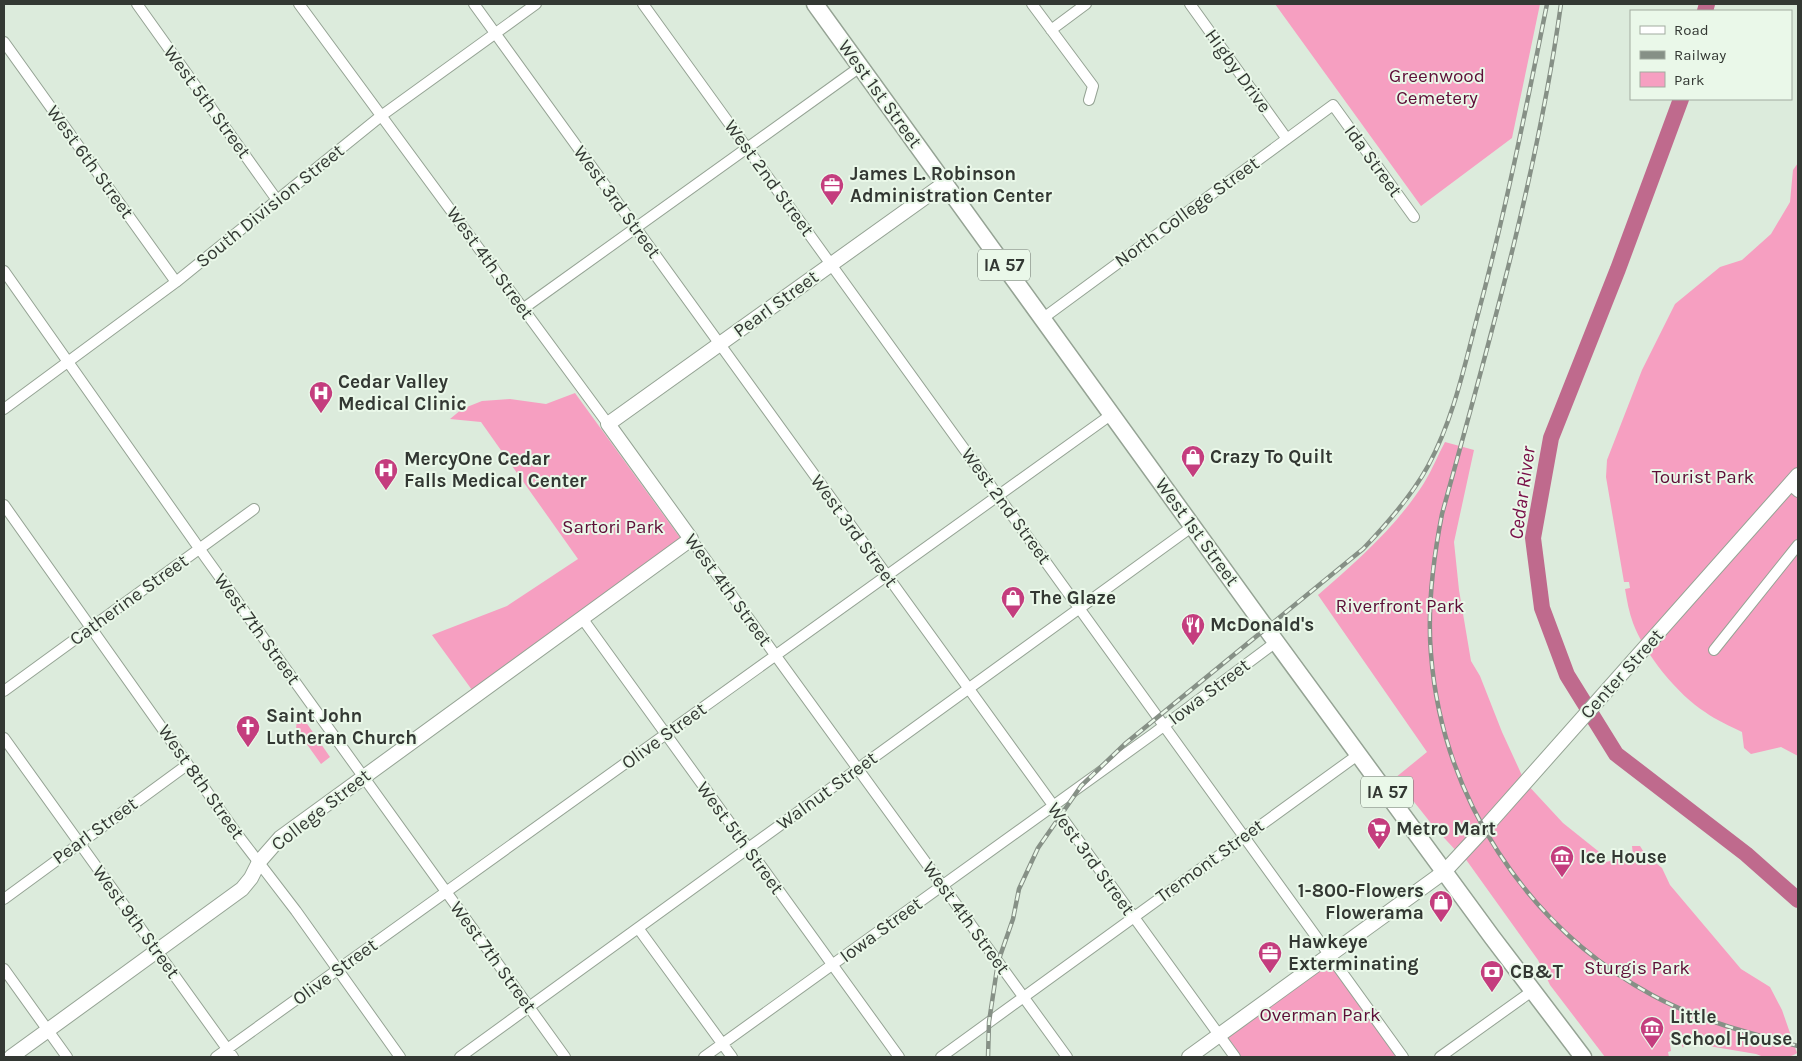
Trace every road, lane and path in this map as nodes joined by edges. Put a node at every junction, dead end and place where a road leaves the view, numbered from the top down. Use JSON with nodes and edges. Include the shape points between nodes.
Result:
{"nodes":[{"id":1,"x":137,"y":4,"type":"edge"},
{"id":2,"x":474,"y":4,"type":"edge"},
{"id":3,"x":536,"y":4,"type":"edge"},
{"id":4,"x":643,"y":4,"type":"edge"},
{"id":5,"x":815,"y":4,"type":"edge"},
{"id":6,"x":1032,"y":4,"type":"edge"},
{"id":7,"x":1086,"y":4,"type":"edge"},
{"id":8,"x":1190,"y":4,"type":"edge"},
{"id":9,"x":303,"y":5,"type":"edge"},
{"id":10,"x":1051,"y":30,"type":"junction"},
{"id":11,"x":495,"y":33,"type":"junction"},
{"id":12,"x":4,"y":42,"type":"edge"},
{"id":13,"x":860,"y":67,"type":"junction"},
{"id":14,"x":1089,"y":100,"type":"dead end"},
{"id":15,"x":1333,"y":105,"type":"joint"},
{"id":16,"x":381,"y":116,"type":"junction"},
{"id":17,"x":1287,"y":139,"type":"junction"},
{"id":18,"x":747,"y":148,"type":"junction"},
{"id":19,"x":945,"y":183,"type":"junction"},
{"id":20,"x":277,"y":200,"type":"junction"},
{"id":21,"x":1414,"y":217,"type":"dead end"},
{"id":22,"x":636,"y":228,"type":"junction"},
{"id":23,"x":831,"y":264,"type":"junction"},
{"id":24,"x":4,"y":271,"type":"edge"},
{"id":25,"x":176,"y":282,"type":"junction"},
{"id":26,"x":524,"y":308,"type":"junction"},
{"id":27,"x":1042,"y":318,"type":"junction"},
{"id":28,"x":720,"y":344,"type":"junction"},
{"id":29,"x":68,"y":362,"type":"junction"},
{"id":30,"x":4,"y":409,"type":"edge"},
{"id":31,"x":1112,"y":414,"type":"junction"},
{"id":32,"x":608,"y":424,"type":"junction"},
{"id":33,"x":1796,"y":484,"type":"edge"},
{"id":34,"x":998,"y":496,"type":"junction"},
{"id":35,"x":4,"y":505,"type":"edge"},
{"id":36,"x":254,"y":509,"type":"dead end"},
{"id":37,"x":1193,"y":526,"type":"junction"},
{"id":38,"x":691,"y":539,"type":"junction"},
{"id":39,"x":1798,"y":545,"type":"edge"},
{"id":40,"x":199,"y":548,"type":"junction"},
{"id":41,"x":887,"y":576,"type":"junction"},
{"id":42,"x":1079,"y":608,"type":"junction"},
{"id":43,"x":582,"y":618,"type":"junction"},
{"id":44,"x":92,"y":627,"type":"junction"},
{"id":45,"x":1276,"y":642,"type":"junction"},
{"id":46,"x":1714,"y":650,"type":"dead end"},
{"id":47,"x":776,"y":655,"type":"junction"},
{"id":48,"x":968,"y":688,"type":"junction"},
{"id":49,"x":4,"y":691,"type":"edge"},
{"id":50,"x":1164,"y":726,"type":"junction"},
{"id":51,"x":666,"y":734,"type":"junction"},
{"id":52,"x":4,"y":738,"type":"edge"},
{"id":53,"x":1359,"y":754,"type":"junction"},
{"id":54,"x":187,"y":764,"type":"junction"},
{"id":55,"x":858,"y":769,"type":"junction"},
{"id":56,"x":363,"y":777,"type":"junction"},
{"id":57,"x":1053,"y":806,"type":"junction"},
{"id":58,"x":1244,"y":837,"type":"junction"},
{"id":59,"x":79,"y":843,"type":"junction"},
{"id":60,"x":748,"y":848,"type":"junction"},
{"id":61,"x":258,"y":862,"type":"junction"},
{"id":62,"x":1444,"y":872,"type":"junction"},
{"id":63,"x":942,"y":885,"type":"junction"},
{"id":64,"x":446,"y":892,"type":"junction"},
{"id":65,"x":4,"y":898,"type":"edge"},
{"id":66,"x":1134,"y":917,"type":"junction"},
{"id":67,"x":638,"y":928,"type":"junction"},
{"id":68,"x":157,"y":951,"type":"junction"},
{"id":69,"x":1330,"y":955,"type":"junction"},
{"id":70,"x":832,"y":965,"type":"junction"},
{"id":71,"x":4,"y":969,"type":"edge"},
{"id":72,"x":338,"y":970,"type":"junction"},
{"id":73,"x":1532,"y":991,"type":"junction"},
{"id":74,"x":1024,"y":997,"type":"junction"},
{"id":75,"x":529,"y":1007,"type":"junction"},
{"id":76,"x":48,"y":1030,"type":"junction"},
{"id":77,"x":1219,"y":1036,"type":"junction"},
{"id":78,"x":722,"y":1044,"type":"junction"},
{"id":79,"x":230,"y":1053,"type":"edge"},
{"id":80,"x":11,"y":1057,"type":"edge"},
{"id":81,"x":67,"y":1057,"type":"edge"},
{"id":82,"x":216,"y":1057,"type":"edge"},
{"id":83,"x":400,"y":1057,"type":"edge"},
{"id":84,"x":460,"y":1057,"type":"edge"},
{"id":85,"x":565,"y":1057,"type":"edge"},
{"id":86,"x":704,"y":1057,"type":"edge"},
{"id":87,"x":732,"y":1057,"type":"edge"},
{"id":88,"x":899,"y":1057,"type":"edge"},
{"id":89,"x":941,"y":1057,"type":"edge"},
{"id":90,"x":1067,"y":1057,"type":"edge"},
{"id":91,"x":1189,"y":1057,"type":"edge"},
{"id":92,"x":1235,"y":1057,"type":"edge"},
{"id":93,"x":1403,"y":1057,"type":"edge"},
{"id":94,"x":1440,"y":1057,"type":"edge"},
{"id":95,"x":1583,"y":1057,"type":"edge"}],
"edges":[{"from":1,"to":20,"type":"street","name":"West 5th Street"},
{"from":2,"to":11,"type":"street","name":"West 3rd Street"},
{"from":3,"to":11,"type":"street","name":"South Division Street"},
{"from":4,"to":18,"type":"street","name":"West 2nd Street"},
{"from":5,"to":13,"type":"main road","name":"West 1st Street","number":"IA 57"},
{"from":6,"to":10,"type":"street"},
{"from":7,"to":10,"type":"street"},
{"from":8,"to":17,"type":"street","name":"Higby Drive"},
{"from":9,"to":16,"type":"street","name":"West 4th Street"},
{"from":10,"to":14,"type":"street","via":[[1093,86]]},
{"from":11,"to":16,"type":"street","name":"South Division Street"},
{"from":11,"to":22,"type":"street","name":"West 3rd Street"},
{"from":12,"to":25,"type":"street","name":"West 6th Street"},
{"from":13,"to":18,"type":"street"},
{"from":13,"to":19,"type":"main road","name":"West 1st Street","number":"IA 57"},
{"from":15,"to":17,"type":"street","name":"North College Street"},
{"from":15,"to":21,"type":"street","name":"Ida Street"},
{"from":16,"to":20,"type":"street","name":"South Division Street"},
{"from":16,"to":26,"type":"street","name":"West 4th Street"},
{"from":17,"to":27,"type":"street","name":"North College Street"},
{"from":18,"to":22,"type":"street"},
{"from":18,"to":23,"type":"street","name":"West 2nd Street"},
{"from":19,"to":23,"type":"street","name":"Pearl Street"},
{"from":19,"to":27,"type":"main road","name":"West 1st Street","number":"IA 57"},
{"from":20,"to":25,"type":"street","name":"South Division Street"},
{"from":22,"to":26,"type":"street"},
{"from":22,"to":28,"type":"street","name":"West 3rd Street"},
{"from":23,"to":28,"type":"street","name":"Pearl Street"},
{"from":23,"to":34,"type":"street","name":"West 2nd Street"},
{"from":24,"to":29,"type":"street","name":"West 7th Street"},
{"from":25,"to":29,"type":"street","name":"South Division Street"},
{"from":26,"to":32,"type":"street","name":"West 4th Street"},
{"from":27,"to":31,"type":"main road","name":"West 1st Street","number":"IA 57"},
{"from":28,"to":32,"type":"street","name":"Pearl Street"},
{"from":28,"to":41,"type":"street","name":"West 3rd Street"},
{"from":29,"to":30,"type":"street","name":"South Division Street"},
{"from":29,"to":40,"type":"street","name":"West 7th Street"},
{"from":31,"to":34,"type":"street","name":"Olive Street"},
{"from":31,"to":37,"type":"main road","name":"West 1st Street","number":"IA 57"},
{"from":32,"to":38,"type":"street","name":"West 4th Street"},
{"from":33,"to":62,"type":"street","name":"Center Street"},
{"from":34,"to":41,"type":"street","name":"Olive Street"},
{"from":34,"to":42,"type":"street","name":"West 2nd Street"},
{"from":35,"to":44,"type":"street","name":"West 8th Street"},
{"from":36,"to":40,"type":"street","name":"Catherine Street"},
{"from":37,"to":42,"type":"street","name":"Walnut Street"},
{"from":37,"to":45,"type":"main road","name":"West 1st Street","number":"IA 57"},
{"from":38,"to":43,"type":"street","name":"College Street"},
{"from":38,"to":47,"type":"street","name":"West 4th Street"},
{"from":39,"to":46,"type":"street"},
{"from":40,"to":44,"type":"street","name":"Catherine Street"},
{"from":40,"to":56,"type":"street","name":"West 7th Street"},
{"from":41,"to":47,"type":"street","name":"Olive Street"},
{"from":41,"to":48,"type":"street","name":"West 3rd Street"},
{"from":42,"to":48,"type":"street","name":"Walnut Street"},
{"from":42,"to":50,"type":"street","name":"West 2nd Street"},
{"from":43,"to":51,"type":"street","name":"West 5th Street"},
{"from":43,"to":56,"type":"street","name":"College Street"},
{"from":44,"to":49,"type":"street","name":"Catherine Street"},
{"from":44,"to":54,"type":"street","name":"West 8th Street"},
{"from":45,"to":50,"type":"street","name":"Iowa Street"},
{"from":45,"to":53,"type":"main road","name":"West 1st Street","number":"IA 57"},
{"from":47,"to":51,"type":"street","name":"Olive Street"},
{"from":47,"to":55,"type":"street","name":"West 4th Street"},
{"from":48,"to":55,"type":"street","name":"Walnut Street"},
{"from":48,"to":57,"type":"street","name":"West 3rd Street"},
{"from":50,"to":57,"type":"street","name":"Iowa Street"},
{"from":50,"to":58,"type":"street","name":"West 2nd Street"},
{"from":51,"to":60,"type":"street","name":"West 5th Street"},
{"from":51,"to":64,"type":"street","name":"Olive Street"},
{"from":52,"to":59,"type":"street","name":"West 9th Street"},
{"from":53,"to":58,"type":"street","name":"Tremont Street"},
{"from":53,"to":62,"type":"main road","name":"West 1st Street","number":"IA 57"},
{"from":54,"to":59,"type":"street","name":"Pearl Street"},
{"from":54,"to":61,"type":"street","name":"West 8th Street"},
{"from":55,"to":60,"type":"street","name":"Walnut Street"},
{"from":55,"to":63,"type":"street","name":"West 4th Street"},
{"from":56,"to":61,"type":"street","name":"College Street","via":[[280,838]]},
{"from":56,"to":64,"type":"street","name":"West 7th Street"},
{"from":57,"to":63,"type":"street","name":"Iowa Street"},
{"from":57,"to":66,"type":"street","name":"West 3rd Street"},
{"from":58,"to":66,"type":"street","name":"Tremont Street"},
{"from":58,"to":69,"type":"street","name":"West 2nd Street"},
{"from":59,"to":65,"type":"street","name":"Pearl Street"},
{"from":59,"to":68,"type":"street","name":"West 9th Street"},
{"from":60,"to":67,"type":"street","name":"Walnut Street"},
{"from":60,"to":70,"type":"street","name":"West 5th Street"},
{"from":61,"to":68,"type":"street","name":"College Street","via":[[242,889]]},
{"from":61,"to":72,"type":"street","name":"West 8th Street"},
{"from":62,"to":69,"type":"street","name":"Center Street"},
{"from":62,"to":73,"type":"main road","name":"West 1st Street","number":"IA 57"},
{"from":63,"to":70,"type":"street","name":"Iowa Street"},
{"from":63,"to":74,"type":"street","name":"West 4th Street"},
{"from":64,"to":72,"type":"street","name":"Olive Street"},
{"from":64,"to":75,"type":"street","name":"West 7th Street"},
{"from":66,"to":74,"type":"street","name":"Tremont Street"},
{"from":66,"to":77,"type":"street","name":"West 3rd Street"},
{"from":67,"to":75,"type":"street","name":"Walnut Street"},
{"from":67,"to":78,"type":"street"},
{"from":68,"to":76,"type":"street","name":"College Street"},
{"from":68,"to":79,"type":"street","name":"West 9th Street"},
{"from":69,"to":77,"type":"street","name":"Center Street"},
{"from":69,"to":93,"type":"street","name":"West 2nd Street"},
{"from":70,"to":78,"type":"street","name":"Iowa Street"},
{"from":70,"to":88,"type":"street","name":"West 5th Street"},
{"from":71,"to":76,"type":"street"},
{"from":72,"to":79,"type":"street","name":"Olive Street"},
{"from":72,"to":83,"type":"street","name":"West 8th Street"},
{"from":73,"to":94,"type":"street"},
{"from":73,"to":95,"type":"main road","name":"West 1st Street","number":"IA 57"},
{"from":74,"to":89,"type":"street","name":"Tremont Street"},
{"from":74,"to":90,"type":"street","name":"West 4th Street"},
{"from":75,"to":84,"type":"street","name":"Walnut Street"},
{"from":75,"to":85,"type":"street","name":"West 7th Street"},
{"from":76,"to":80,"type":"street","name":"College Street"},
{"from":76,"to":81,"type":"street"},
{"from":77,"to":91,"type":"street","name":"Center Street"},
{"from":77,"to":92,"type":"street","name":"West 3rd Street"},
{"from":78,"to":86,"type":"street","name":"Iowa Street"},
{"from":78,"to":87,"type":"street"},
{"from":79,"to":82,"type":"street","name":"Olive Street"}]}
